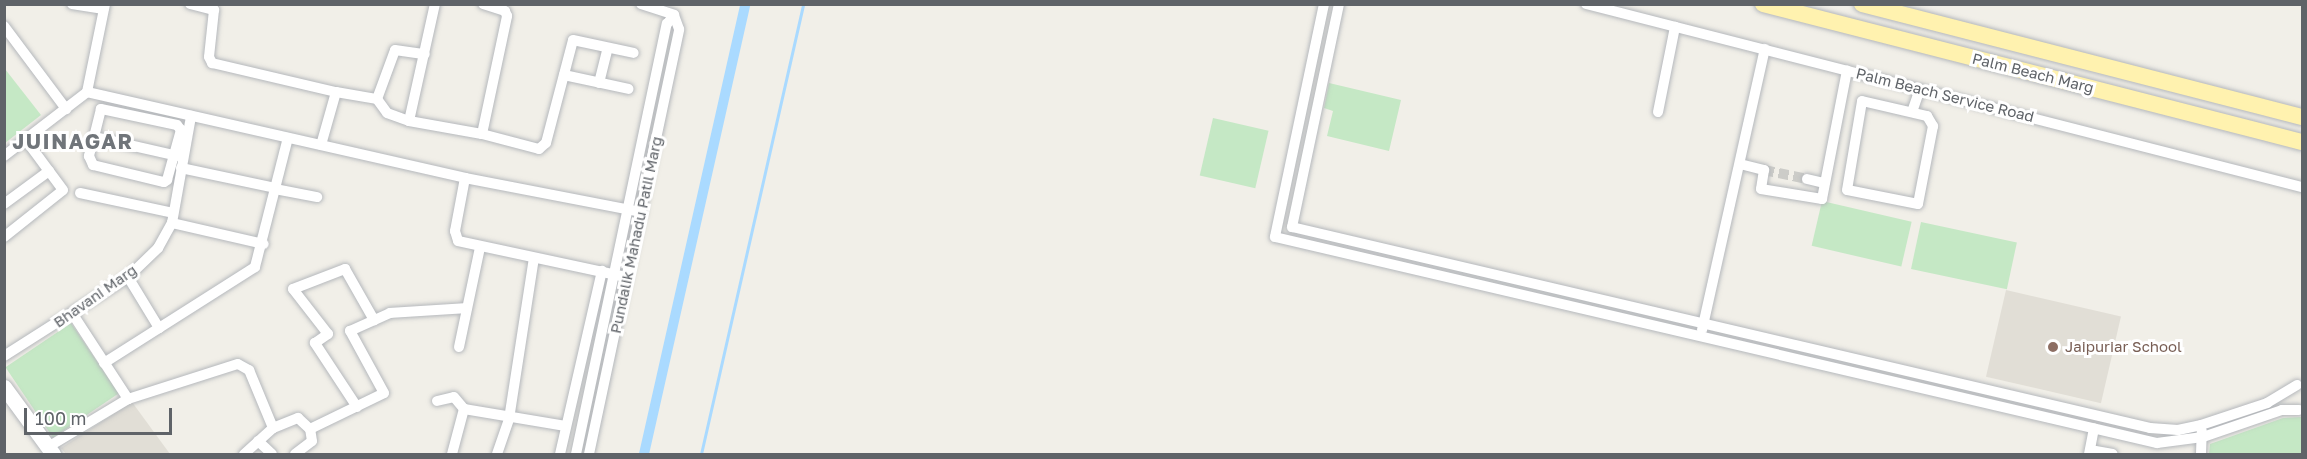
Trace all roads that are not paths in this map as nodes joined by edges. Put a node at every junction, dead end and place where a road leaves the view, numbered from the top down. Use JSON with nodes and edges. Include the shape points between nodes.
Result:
{"nodes":[{"id":1,"x":72,"y":4,"type":"edge"},
{"id":2,"x":190,"y":4,"type":"edge"},
{"id":3,"x":435,"y":4,"type":"edge"},
{"id":4,"x":483,"y":4,"type":"edge"},
{"id":5,"x":641,"y":4,"type":"edge"},
{"id":6,"x":1324,"y":4,"type":"edge"},
{"id":7,"x":1339,"y":4,"type":"edge"},
{"id":8,"x":1586,"y":4,"type":"edge"},
{"id":9,"x":1763,"y":4,"type":"edge"},
{"id":10,"x":1862,"y":4,"type":"edge"},
{"id":11,"x":104,"y":7,"type":"edge"},
{"id":12,"x":674,"y":15,"type":"junction"},
{"id":13,"x":4,"y":26,"type":"edge"},
{"id":14,"x":1676,"y":27,"type":"junction"},
{"id":15,"x":608,"y":48,"type":"junction"},
{"id":16,"x":1765,"y":49,"type":"junction"},
{"id":17,"x":634,"y":53,"type":"dead end"},
{"id":18,"x":425,"y":54,"type":"junction"},
{"id":19,"x":1847,"y":70,"type":"junction"},
{"id":20,"x":564,"y":75,"type":"junction"},
{"id":21,"x":599,"y":83,"type":"junction"},
{"id":22,"x":629,"y":89,"type":"dead end"},
{"id":23,"x":1920,"y":89,"type":"junction"},
{"id":24,"x":87,"y":92,"type":"junction"},
{"id":25,"x":336,"y":92,"type":"junction"},
{"id":26,"x":377,"y":99,"type":"junction"},
{"id":27,"x":66,"y":108,"type":"junction"},
{"id":28,"x":1658,"y":112,"type":"dead end"},
{"id":29,"x":1912,"y":112,"type":"junction"},
{"id":30,"x":191,"y":116,"type":"junction"},
{"id":31,"x":2302,"y":117,"type":"edge"},
{"id":32,"x":409,"y":121,"type":"junction"},
{"id":33,"x":482,"y":134,"type":"junction"},
{"id":34,"x":93,"y":137,"type":"junction"},
{"id":35,"x":288,"y":138,"type":"junction"},
{"id":36,"x":26,"y":140,"type":"junction"},
{"id":37,"x":2302,"y":142,"type":"edge"},
{"id":38,"x":321,"y":145,"type":"junction"},
{"id":39,"x":4,"y":156,"type":"edge"},
{"id":40,"x":179,"y":160,"type":"junction"},
{"id":41,"x":1740,"y":165,"type":"junction"},
{"id":42,"x":49,"y":171,"type":"junction"},
{"id":43,"x":465,"y":178,"type":"junction"},
{"id":44,"x":1807,"y":179,"type":"tunnel mouth"},
{"id":45,"x":1825,"y":183,"type":"junction"},
{"id":46,"x":2302,"y":187,"type":"edge"},
{"id":47,"x":275,"y":188,"type":"junction"},
{"id":48,"x":80,"y":193,"type":"dead end"},
{"id":49,"x":317,"y":197,"type":"dead end"},
{"id":50,"x":4,"y":204,"type":"edge"},
{"id":51,"x":626,"y":209,"type":"junction"},
{"id":52,"x":642,"y":212,"type":"junction"},
{"id":53,"x":172,"y":218,"type":"junction"},
{"id":54,"x":1292,"y":228,"type":"junction"},
{"id":55,"x":4,"y":237,"type":"edge"},
{"id":56,"x":1275,"y":237,"type":"junction"},
{"id":57,"x":264,"y":244,"type":"junction"},
{"id":58,"x":480,"y":247,"type":"junction"},
{"id":59,"x":534,"y":258,"type":"junction"},
{"id":60,"x":602,"y":271,"type":"junction"},
{"id":61,"x":615,"y":274,"type":"junction"},
{"id":62,"x":128,"y":277,"type":"junction"},
{"id":63,"x":627,"y":277,"type":"junction"},
{"id":64,"x":467,"y":308,"type":"junction"},
{"id":65,"x":72,"y":313,"type":"junction"},
{"id":66,"x":374,"y":320,"type":"junction"},
{"id":67,"x":159,"y":328,"type":"junction"},
{"id":68,"x":1702,"y":330,"type":"junction"},
{"id":69,"x":459,"y":347,"type":"dead end"},
{"id":70,"x":4,"y":356,"type":"edge"},
{"id":71,"x":104,"y":363,"type":"junction"},
{"id":72,"x":2300,"y":384,"type":"edge"},
{"id":73,"x":4,"y":387,"type":"edge"},
{"id":74,"x":128,"y":399,"type":"junction"},
{"id":75,"x":437,"y":401,"type":"dead end"},
{"id":76,"x":357,"y":407,"type":"junction"},
{"id":77,"x":464,"y":409,"type":"junction"},
{"id":78,"x":2301,"y":410,"type":"edge"},
{"id":79,"x":509,"y":419,"type":"junction"},
{"id":80,"x":2201,"y":425,"type":"junction"},
{"id":81,"x":566,"y":426,"type":"junction"},
{"id":82,"x":273,"y":428,"type":"junction"},
{"id":83,"x":2094,"y":428,"type":"junction"},
{"id":84,"x":310,"y":429,"type":"junction"},
{"id":85,"x":2203,"y":437,"type":"junction"},
{"id":86,"x":258,"y":441,"type":"junction"},
{"id":87,"x":50,"y":451,"type":"edge"},
{"id":88,"x":2090,"y":452,"type":"edge"},
{"id":89,"x":244,"y":454,"type":"edge"},
{"id":90,"x":272,"y":454,"type":"edge"},
{"id":91,"x":295,"y":454,"type":"edge"},
{"id":92,"x":452,"y":454,"type":"edge"},
{"id":93,"x":497,"y":454,"type":"edge"},
{"id":94,"x":560,"y":454,"type":"edge"},
{"id":95,"x":576,"y":454,"type":"edge"},
{"id":96,"x":589,"y":454,"type":"edge"},
{"id":97,"x":2113,"y":454,"type":"edge"},
{"id":98,"x":2201,"y":454,"type":"edge"}],
"edges":[{"from":1,"to":11,"type":"street"},
{"from":2,"to":25,"type":"street","via":[[214,10],[209,57],[212,63]]},
{"from":3,"to":18,"type":"street"},
{"from":4,"to":33,"type":"street","via":[[505,11],[507,16]]},
{"from":5,"to":12,"type":"street"},
{"from":6,"to":56,"type":"street"},
{"from":7,"to":54,"type":"street"},
{"from":8,"to":14,"type":"street","name":"Palm Beach Service Road"},
{"from":9,"to":37,"type":"main road","name":"Palm Beach Marg"},
{"from":10,"to":31,"type":"main road","name":"Palm Beach Marg"},
{"from":11,"to":24,"type":"street"},
{"from":12,"to":51,"type":"street","name":"Pundalik Mahadu Patil Marg","via":[[667,24]]},
{"from":12,"to":52,"type":"street","name":"Pundalik Mahadu Patil Marg","via":[[679,29]]},
{"from":13,"to":27,"type":"street"},
{"from":14,"to":16,"type":"street","name":"Palm Beach Service Road"},
{"from":14,"to":28,"type":"street"},
{"from":15,"to":17,"type":"street"},
{"from":15,"to":20,"type":"street","via":[[573,40]]},
{"from":15,"to":21,"type":"street"},
{"from":16,"to":19,"type":"street","name":"Palm Beach Service Road"},
{"from":16,"to":41,"type":"street"},
{"from":18,"to":26,"type":"street","via":[[395,50]]},
{"from":18,"to":32,"type":"street"},
{"from":19,"to":23,"type":"street","name":"Palm Beach Service Road"},
{"from":19,"to":45,"type":"street"},
{"from":20,"to":21,"type":"street"},
{"from":20,"to":33,"type":"street","via":[[545,147],[539,149]]},
{"from":21,"to":22,"type":"street"},
{"from":23,"to":29,"type":"street"},
{"from":23,"to":46,"type":"street","name":"Palm Beach Service Road"},
{"from":24,"to":27,"type":"street"},
{"from":24,"to":30,"type":"street"},
{"from":25,"to":26,"type":"street"},
{"from":25,"to":38,"type":"street"},
{"from":26,"to":32,"type":"street","via":[[387,113]]},
{"from":27,"to":36,"type":"street"},
{"from":29,"to":29,"type":"street","via":[[1862,101],[1847,190],[1918,204],[1933,126],[1927,116]]},
{"from":30,"to":35,"type":"street"},
{"from":30,"to":40,"type":"street","name":"Bhavani Marg"},
{"from":32,"to":33,"type":"street"},
{"from":34,"to":40,"type":"street"},
{"from":34,"to":40,"type":"street","via":[[89,156],[93,165],[164,182]]},
{"from":34,"to":40,"type":"street","via":[[101,109],[177,125],[181,130]]},
{"from":35,"to":38,"type":"street"},
{"from":35,"to":47,"type":"street"},
{"from":36,"to":39,"type":"street"},
{"from":36,"to":42,"type":"street"},
{"from":38,"to":43,"type":"street"},
{"from":40,"to":47,"type":"street"},
{"from":40,"to":53,"type":"street","name":"Bhavani Marg"},
{"from":41,"to":45,"type":"street","via":[[1764,170],[1761,189],[1820,200]]},
{"from":41,"to":68,"type":"street"},
{"from":42,"to":50,"type":"street"},
{"from":42,"to":55,"type":"street","via":[[63,190],[61,195]]},
{"from":43,"to":51,"type":"street"},
{"from":43,"to":58,"type":"street","via":[[456,236],[462,243]]},
{"from":44,"to":45,"type":"street"},
{"from":47,"to":49,"type":"street"},
{"from":47,"to":57,"type":"street"},
{"from":48,"to":53,"type":"street"},
{"from":51,"to":52,"type":"street"},
{"from":51,"to":61,"type":"street","name":"Pundalik Mahadu Patil Marg"},
{"from":52,"to":63,"type":"street","name":"Pundalik Mahadu Patil Marg"},
{"from":53,"to":57,"type":"street"},
{"from":53,"to":62,"type":"street","name":"Bhavani Marg","via":[[158,248]]},
{"from":54,"to":56,"type":"street"},
{"from":54,"to":68,"type":"street"},
{"from":56,"to":68,"type":"street"},
{"from":57,"to":67,"type":"street","via":[[255,267]]},
{"from":58,"to":59,"type":"street"},
{"from":58,"to":64,"type":"street"},
{"from":59,"to":60,"type":"street"},
{"from":59,"to":79,"type":"street"},
{"from":60,"to":61,"type":"street"},
{"from":60,"to":81,"type":"street"},
{"from":61,"to":63,"type":"street"},
{"from":61,"to":95,"type":"street","name":"Pundalik Mahadu Patil Marg"},
{"from":62,"to":65,"type":"street","name":"Bhavani Marg"},
{"from":62,"to":67,"type":"street"},
{"from":63,"to":96,"type":"street","name":"Pundalik Mahadu Patil Marg"},
{"from":64,"to":66,"type":"street","via":[[390,313]]},
{"from":64,"to":69,"type":"street"},
{"from":65,"to":70,"type":"street","name":"Bhavani Marg"},
{"from":65,"to":71,"type":"street"},
{"from":66,"to":76,"type":"street","via":[[350,331],[384,393]]},
{"from":66,"to":76,"type":"street","via":[[345,269],[293,290],[328,334],[315,343]]},
{"from":67,"to":71,"type":"street"},
{"from":68,"to":80,"type":"street","via":[[2150,428],[2178,430]]},
{"from":68,"to":83,"type":"street"},
{"from":71,"to":74,"type":"street"},
{"from":72,"to":78,"type":"street","via":[[2290,400]]},
{"from":72,"to":80,"type":"street","via":[[2266,403]]},
{"from":73,"to":87,"type":"main road"},
{"from":74,"to":82,"type":"street","via":[[238,364],[249,370]]},
{"from":74,"to":87,"type":"street"},
{"from":75,"to":77,"type":"street","via":[[454,397]]},
{"from":76,"to":84,"type":"street"},
{"from":77,"to":79,"type":"street"},
{"from":77,"to":92,"type":"street"},
{"from":78,"to":85,"type":"street","via":[[2282,410]]},
{"from":79,"to":81,"type":"street"},
{"from":79,"to":93,"type":"street"},
{"from":80,"to":85,"type":"street"},
{"from":81,"to":94,"type":"street"},
{"from":82,"to":84,"type":"street","via":[[298,418]]},
{"from":82,"to":86,"type":"street"},
{"from":83,"to":85,"type":"street","via":[[2157,443]]},
{"from":83,"to":88,"type":"street"},
{"from":84,"to":91,"type":"street","via":[[312,441]]},
{"from":85,"to":98,"type":"street"},
{"from":86,"to":89,"type":"street"},
{"from":86,"to":90,"type":"street"},
{"from":88,"to":97,"type":"street"}]}
